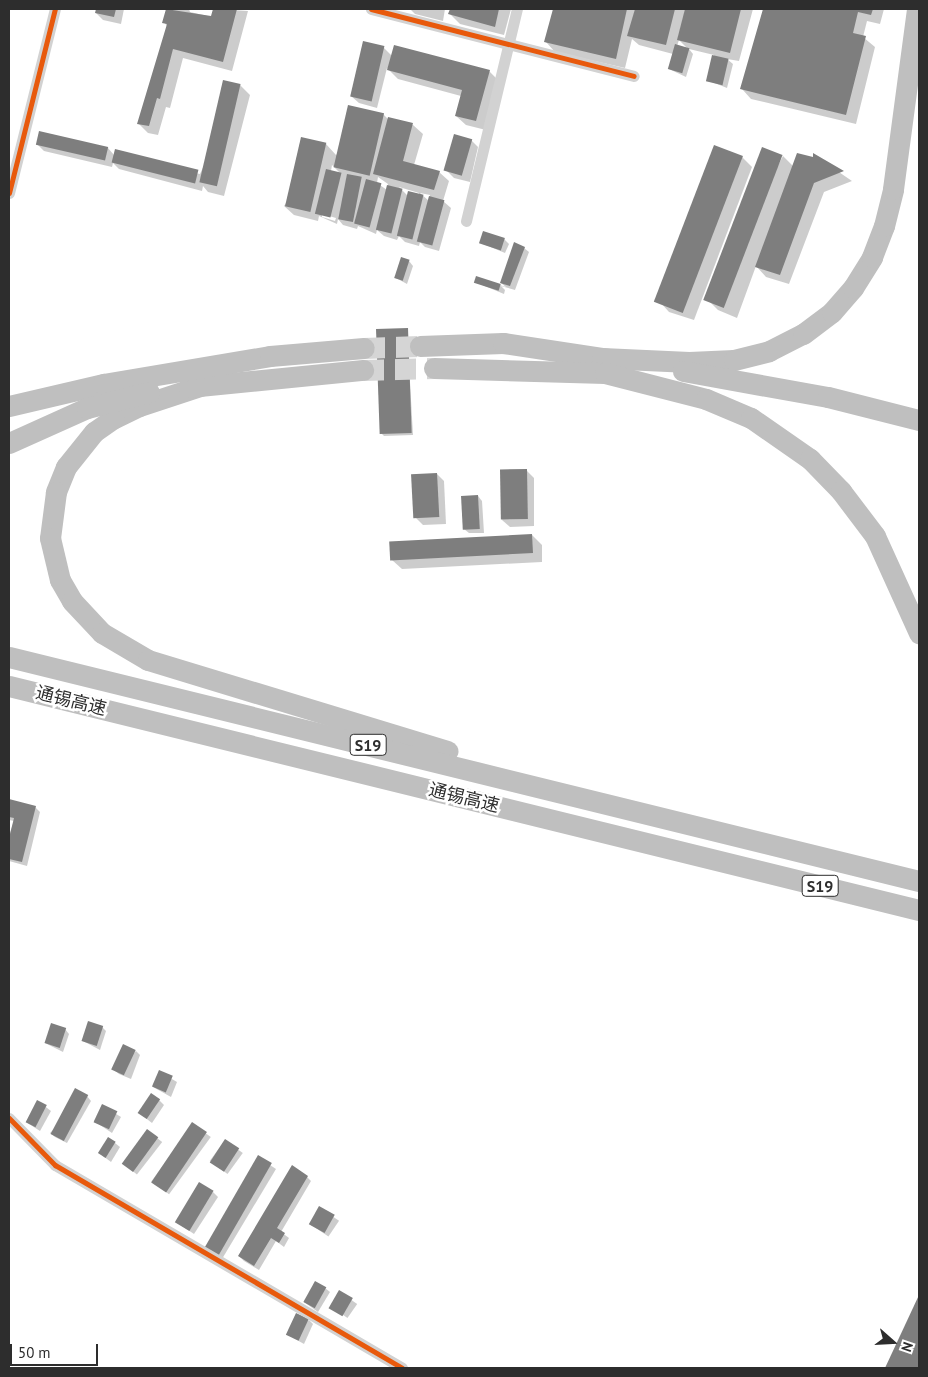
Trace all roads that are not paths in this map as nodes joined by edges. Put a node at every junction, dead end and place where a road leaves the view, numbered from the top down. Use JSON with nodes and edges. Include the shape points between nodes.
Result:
{"nodes":[{"id":1,"x":55,"y":9,"type":"edge"},
{"id":2,"x":372,"y":9,"type":"edge"},
{"id":3,"x":517,"y":9,"type":"edge"},
{"id":4,"x":917,"y":9,"type":"edge"},
{"id":5,"x":509,"y":43,"type":"junction"},
{"id":6,"x":634,"y":76,"type":"dead end"},
{"id":7,"x":9,"y":193,"type":"edge"},
{"id":8,"x":466,"y":221,"type":"dead end"},
{"id":9,"x":420,"y":346,"type":"tunnel mouth"},
{"id":10,"x":364,"y":348,"type":"tunnel mouth"},
{"id":11,"x":604,"y":366,"type":"junction"},
{"id":12,"x":434,"y":368,"type":"tunnel mouth"},
{"id":13,"x":363,"y":370,"type":"tunnel mouth"},
{"id":14,"x":196,"y":378,"type":"junction"},
{"id":15,"x":772,"y":391,"type":"junction"},
{"id":16,"x":9,"y":406,"type":"edge"},
{"id":17,"x":919,"y":420,"type":"edge"},
{"id":18,"x":9,"y":431,"type":"edge"},
{"id":19,"x":919,"y":432,"type":"edge"},
{"id":20,"x":9,"y":443,"type":"edge"},
{"id":21,"x":919,"y":633,"type":"edge"},
{"id":22,"x":9,"y":657,"type":"edge"},
{"id":23,"x":9,"y":687,"type":"edge"},
{"id":24,"x":620,"y":807,"type":"junction"},
{"id":25,"x":919,"y":881,"type":"edge"},
{"id":26,"x":919,"y":910,"type":"edge"},
{"id":27,"x":9,"y":1118,"type":"edge"},
{"id":28,"x":402,"y":1368,"type":"edge"}],
"edges":[{"from":1,"to":7,"type":"street"},
{"from":2,"to":5,"type":"street"},
{"from":3,"to":5,"type":"street"},
{"from":4,"to":11,"type":"highway","via":[[893,189],[884,226],[872,257],[853,288],[832,312],[803,334],[769,351],[734,360]]},
{"from":5,"to":6,"type":"street"},
{"from":5,"to":8,"type":"street"},
{"from":9,"to":11,"type":"highway","via":[[503,343]]},
{"from":10,"to":14,"type":"highway","via":[[270,356]]},
{"from":11,"to":12,"type":"highway"},
{"from":11,"to":15,"type":"highway"},
{"from":11,"to":21,"type":"highway","via":[[706,399],[751,418],[810,459],[841,491],[875,536]]},
{"from":13,"to":14,"type":"highway"},
{"from":14,"to":16,"type":"highway","via":[[104,384]]},
{"from":14,"to":18,"type":"highway","via":[[83,399]]},
{"from":14,"to":20,"type":"highway","via":[[87,408]]},
{"from":14,"to":24,"type":"highway","via":[[114,418],[94,432],[66,467],[56,492],[50,538],[60,580],[85,616],[102,633],[148,660],[350,720]]},
{"from":15,"to":17,"type":"highway"},
{"from":15,"to":19,"type":"highway"},
{"from":22,"to":24,"type":"highway","name":"通锡高速","number":"S19"},
{"from":23,"to":26,"type":"highway","name":"通锡高速","number":"S19"},
{"from":24,"to":25,"type":"highway","name":"通锡高速","number":"S19"},
{"from":27,"to":28,"type":"street","via":[[55,1165]]}]}
